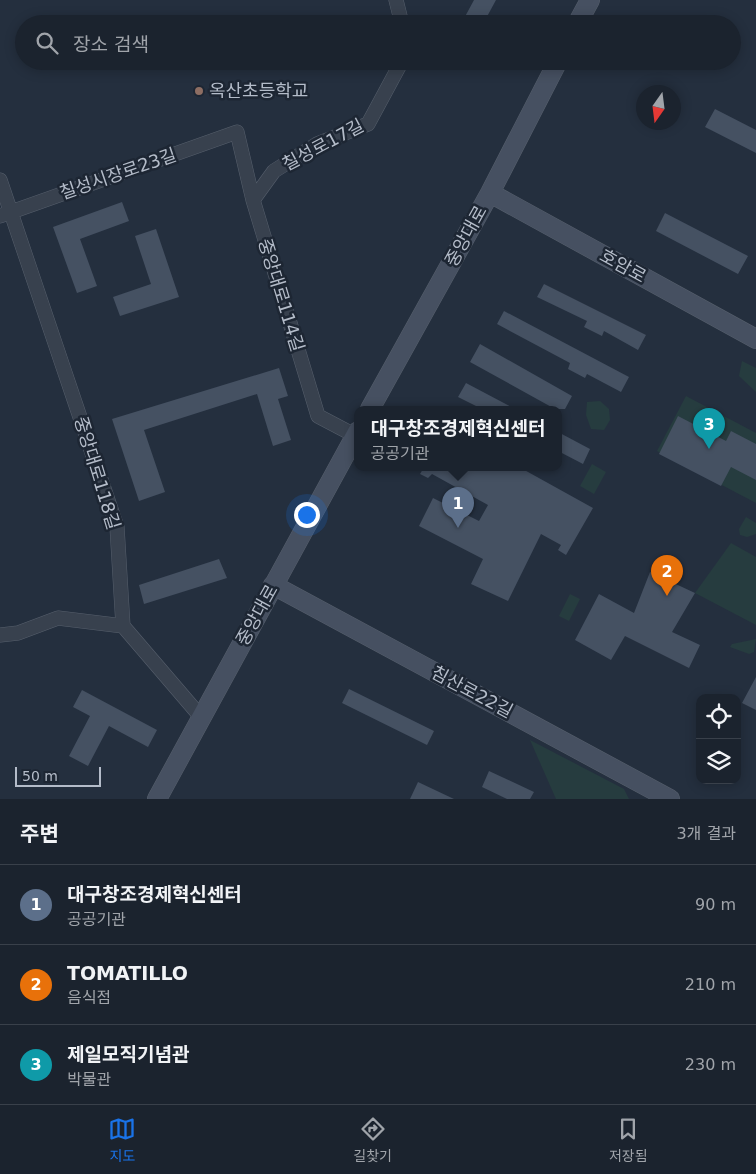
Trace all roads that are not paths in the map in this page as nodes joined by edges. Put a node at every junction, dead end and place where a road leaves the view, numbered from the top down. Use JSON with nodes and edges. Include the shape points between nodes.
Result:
{"nodes":[{"id":1,"x":396,"y":0,"type":"edge"},
{"id":2,"x":590,"y":0,"type":"edge"},
{"id":3,"x":400,"y":15,"type":"edge"},
{"id":4,"x":582,"y":15,"type":"edge"},
{"id":5,"x":397,"y":70,"type":"edge"},
{"id":6,"x":553,"y":70,"type":"edge"},
{"id":7,"x":237,"y":132,"type":"joint"},
{"id":8,"x":0,"y":180,"type":"edge"},
{"id":9,"x":490,"y":193,"type":"junction"},
{"id":10,"x":253,"y":200,"type":"junction"},
{"id":11,"x":6,"y":214,"type":"edge"},
{"id":12,"x":756,"y":339,"type":"edge"},
{"id":13,"x":372,"y":406,"type":"edge"},
{"id":14,"x":354,"y":432,"type":"edge"},
{"id":15,"x":354,"y":438,"type":"edge"},
{"id":16,"x":273,"y":585,"type":"junction"},
{"id":17,"x":123,"y":626,"type":"junction"},
{"id":18,"x":0,"y":635,"type":"edge"},
{"id":19,"x":201,"y":717,"type":"junction"},
{"id":20,"x":661,"y":797,"type":"edge"},
{"id":21,"x":157,"y":799,"type":"edge"}],
"edges":[{"from":1,"to":3,"type":"street"},
{"from":2,"to":4,"type":"main road"},
{"from":5,"to":10,"type":"street","name":"칠성로17길","via":[[368,124],[317,144],[274,171]]},
{"from":6,"to":9,"type":"main road","name":"중앙대로"},
{"from":7,"to":10,"type":"street","name":"중앙대로114길"},
{"from":7,"to":11,"type":"street","name":"칠성시장로23길"},
{"from":8,"to":11,"type":"street","name":"중앙대로118길"},
{"from":9,"to":12,"type":"main road","name":"호암로"},
{"from":9,"to":13,"type":"main road","name":"중앙대로"},
{"from":10,"to":14,"type":"street","name":"중앙대로114길","via":[[318,416]]},
{"from":11,"to":17,"type":"street","name":"중앙대로118길","via":[[116,527]]},
{"from":15,"to":16,"type":"main road","name":"중앙대로"},
{"from":16,"to":19,"type":"main road","name":"중앙대로"},
{"from":16,"to":20,"type":"main road","name":"침산로22길"},
{"from":17,"to":18,"type":"street","via":[[58,618],[18,633]]},
{"from":17,"to":19,"type":"street"},
{"from":19,"to":21,"type":"main road","name":"중앙대로"}]}
